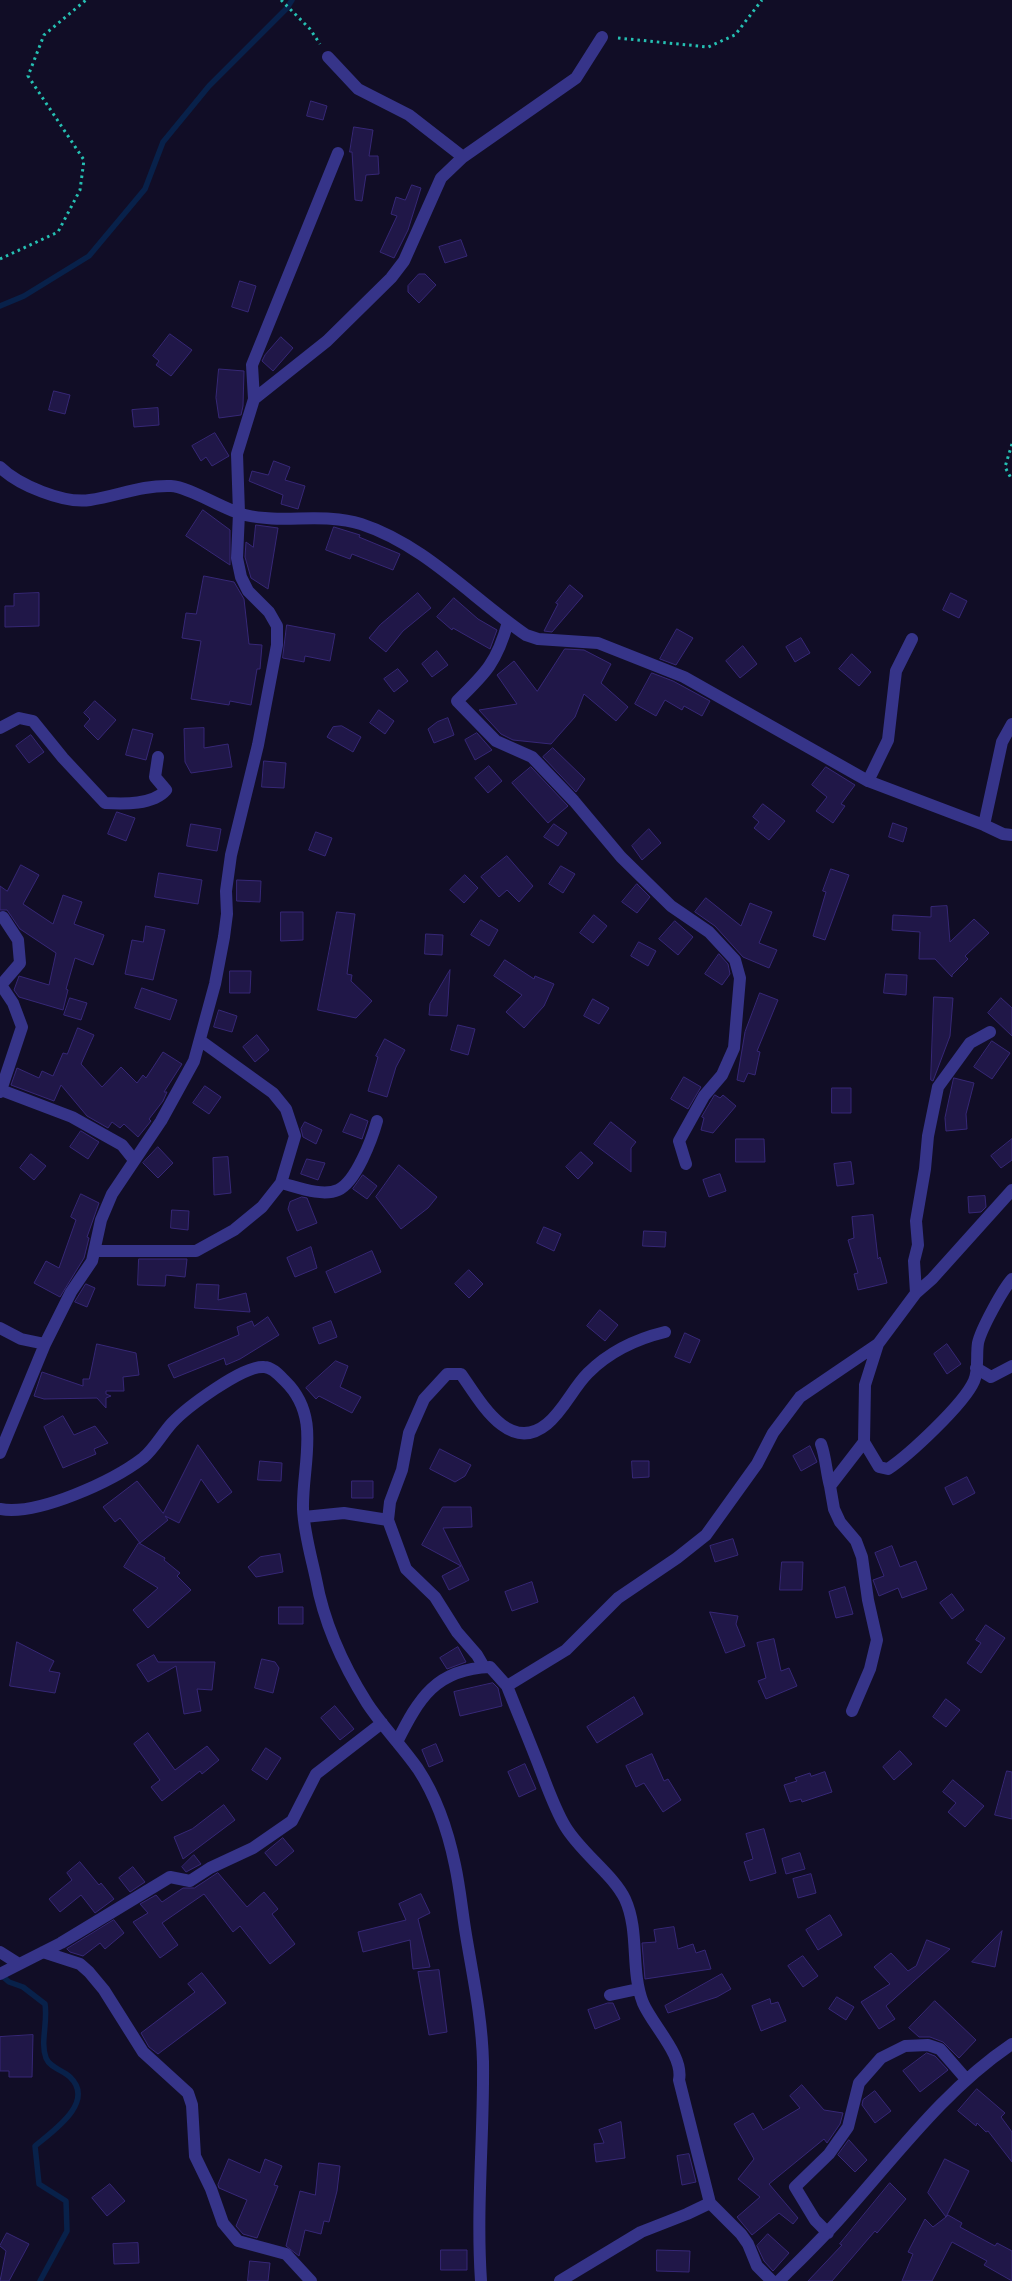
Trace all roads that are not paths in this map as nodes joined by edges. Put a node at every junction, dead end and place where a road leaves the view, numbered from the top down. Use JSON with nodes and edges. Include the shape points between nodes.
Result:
{"nodes":[{"id":1,"x":602,"y":37,"type":"road end"},
{"id":2,"x":328,"y":57,"type":"road end"},
{"id":3,"x":338,"y":152,"type":"dead end"},
{"id":4,"x":462,"y":157,"type":"junction"},
{"id":5,"x":254,"y":399,"type":"junction"},
{"id":6,"x":0,"y":468,"type":"edge"},
{"id":7,"x":240,"y":513,"type":"junction"},
{"id":8,"x":508,"y":622,"type":"junction"},
{"id":9,"x":912,"y":639,"type":"dead end"},
{"id":10,"x":1012,"y":724,"type":"edge"},
{"id":11,"x":0,"y":728,"type":"edge"},
{"id":12,"x":158,"y":757,"type":"dead end"},
{"id":13,"x":868,"y":781,"type":"junction"},
{"id":14,"x":984,"y":825,"type":"junction"},
{"id":15,"x":1012,"y":835,"type":"edge"},
{"id":16,"x":3,"y":917,"type":"dead end"},
{"id":17,"x":1,"y":986,"type":"edge"},
{"id":18,"x":990,"y":1032,"type":"dead end"},
{"id":19,"x":201,"y":1041,"type":"junction"},
{"id":20,"x":1,"y":1091,"type":"edge"},
{"id":21,"x":377,"y":1121,"type":"dead end"},
{"id":22,"x":134,"y":1160,"type":"junction"},
{"id":23,"x":686,"y":1164,"type":"dead end"},
{"id":24,"x":281,"y":1183,"type":"junction"},
{"id":25,"x":1012,"y":1190,"type":"edge"},
{"id":26,"x":96,"y":1251,"type":"junction"},
{"id":27,"x":1012,"y":1279,"type":"edge"},
{"id":28,"x":916,"y":1293,"type":"junction"},
{"id":29,"x":0,"y":1328,"type":"edge"},
{"id":30,"x":665,"y":1332,"type":"dead end"},
{"id":31,"x":45,"y":1344,"type":"junction"},
{"id":32,"x":878,"y":1344,"type":"junction"},
{"id":33,"x":1012,"y":1366,"type":"edge"},
{"id":34,"x":976,"y":1368,"type":"junction"},
{"id":35,"x":864,"y":1442,"type":"junction"},
{"id":36,"x":821,"y":1444,"type":"dead end"},
{"id":37,"x":0,"y":1453,"type":"edge"},
{"id":38,"x":830,"y":1486,"type":"junction"},
{"id":39,"x":0,"y":1509,"type":"edge"},
{"id":40,"x":304,"y":1517,"type":"junction"},
{"id":41,"x":388,"y":1520,"type":"junction"},
{"id":42,"x":484,"y":1667,"type":"junction"},
{"id":43,"x":507,"y":1686,"type":"junction"},
{"id":44,"x":852,"y":1711,"type":"dead end"},
{"id":45,"x":382,"y":1723,"type":"junction"},
{"id":46,"x":397,"y":1742,"type":"junction"},
{"id":47,"x":0,"y":1952,"type":"edge"},
{"id":48,"x":44,"y":1952,"type":"junction"},
{"id":49,"x":20,"y":1964,"type":"junction"},
{"id":50,"x":0,"y":1974,"type":"edge"},
{"id":51,"x":638,"y":1989,"type":"junction"},
{"id":52,"x":610,"y":1995,"type":"dead end"},
{"id":53,"x":1010,"y":2048,"type":"edge"},
{"id":54,"x":966,"y":2079,"type":"junction"},
{"id":55,"x":710,"y":2203,"type":"junction"},
{"id":56,"x":828,"y":2233,"type":"junction"},
{"id":57,"x":311,"y":2281,"type":"edge"},
{"id":58,"x":481,"y":2281,"type":"edge"},
{"id":59,"x":560,"y":2281,"type":"edge"},
{"id":60,"x":772,"y":2281,"type":"edge"},
{"id":61,"x":779,"y":2281,"type":"edge"}],
"edges":[{"from":1,"to":4,"type":"street","via":[[576,78]]},
{"from":2,"to":4,"type":"street","via":[[358,89],[409,116]]},
{"from":3,"to":5,"type":"street","via":[[252,365]]},
{"from":4,"to":5,"type":"street","via":[[441,178],[404,261],[391,278],[327,341]]},
{"from":5,"to":7,"type":"street","via":[[238,454]]},
{"from":6,"to":7,"type":"street","via":[[8,476],[52,496],[88,501],[148,486],[174,486]]},
{"from":7,"to":8,"type":"street","via":[[272,519],[319,517],[360,524],[397,540],[443,570]]},
{"from":7,"to":19,"type":"street","via":[[237,558],[241,577],[248,591],[277,626],[277,645],[258,745],[231,855],[224,937]]},
{"from":8,"to":13,"type":"street","via":[[538,639],[598,643],[684,677]]},
{"from":8,"to":23,"type":"street","via":[[501,648],[486,674],[458,701],[496,741],[532,757],[621,857],[671,906],[710,932],[735,960],[740,978],[734,1048],[722,1075],[704,1096],[679,1141]]},
{"from":9,"to":13,"type":"street","via":[[896,671],[888,740]]},
{"from":10,"to":14,"type":"street","via":[[1002,742]]},
{"from":11,"to":12,"type":"street","via":[[19,718],[33,721],[62,758],[105,803],[126,805],[160,797],[166,790],[155,777]]},
{"from":13,"to":14,"type":"street"},
{"from":14,"to":15,"type":"street"},
{"from":16,"to":17,"type":"street","via":[[18,940],[20,963]]},
{"from":17,"to":20,"type":"street","via":[[22,1027]]},
{"from":18,"to":28,"type":"street","via":[[970,1043],[938,1087],[916,1221]]},
{"from":19,"to":22,"type":"street","via":[[194,1061],[161,1121]]},
{"from":19,"to":24,"type":"street","via":[[273,1093],[286,1109],[295,1136]]},
{"from":20,"to":22,"type":"street","via":[[72,1117],[122,1145]]},
{"from":21,"to":24,"type":"street","via":[[368,1149],[352,1176],[339,1190],[325,1192]]},
{"from":22,"to":26,"type":"street","via":[[112,1194],[101,1220]]},
{"from":24,"to":26,"type":"street","via":[[262,1207],[234,1230],[196,1251]]},
{"from":25,"to":28,"type":"street"},
{"from":26,"to":31,"type":"street"},
{"from":27,"to":34,"type":"street","via":[[984,1327],[978,1344]]},
{"from":28,"to":32,"type":"street"},
{"from":29,"to":31,"type":"street","via":[[22,1339]]},
{"from":30,"to":41,"type":"street","via":[[641,1338],[603,1360],[587,1374],[548,1423],[524,1434],[494,1420],[462,1374],[447,1374],[424,1399],[409,1433]]},
{"from":31,"to":37,"type":"street"},
{"from":32,"to":35,"type":"street","via":[[865,1384]]},
{"from":32,"to":43,"type":"street","via":[[800,1397],[706,1535],[618,1598],[566,1650]]},
{"from":33,"to":34,"type":"street","via":[[991,1377]]},
{"from":34,"to":35,"type":"street","via":[[966,1395],[888,1469],[879,1467]]},
{"from":35,"to":38,"type":"street"},
{"from":36,"to":38,"type":"street"},
{"from":38,"to":44,"type":"street","via":[[834,1509],[856,1541],[862,1557],[877,1640],[870,1670]]},
{"from":39,"to":40,"type":"street","via":[[36,1507],[109,1479],[145,1457],[173,1422],[210,1392],[240,1374],[265,1367],[288,1383],[306,1412]]},
{"from":40,"to":41,"type":"street","via":[[344,1514]]},
{"from":40,"to":45,"type":"street","via":[[332,1639],[367,1703]]},
{"from":41,"to":42,"type":"street","via":[[406,1569],[435,1597]]},
{"from":42,"to":43,"type":"street","via":[[490,1667]]},
{"from":42,"to":46,"type":"street","via":[[469,1668],[428,1690],[412,1711]]},
{"from":43,"to":51,"type":"street","via":[[551,1799],[565,1826],[625,1900]]},
{"from":45,"to":46,"type":"street"},
{"from":45,"to":48,"type":"street","via":[[316,1774],[292,1821],[254,1848],[190,1881],[170,1877]]},
{"from":46,"to":58,"type":"street","via":[[419,1771],[443,1819],[455,1865],[478,2006],[483,2059]]},
{"from":47,"to":49,"type":"street"},
{"from":48,"to":49,"type":"street"},
{"from":48,"to":57,"type":"street","via":[[80,1964],[89,1972],[143,2052],[188,2093],[192,2105],[195,2156],[223,2223],[238,2241],[286,2254]]},
{"from":49,"to":50,"type":"street"},
{"from":51,"to":52,"type":"street"},
{"from":51,"to":55,"type":"street","via":[[681,2071],[679,2080]]},
{"from":53,"to":54,"type":"street"},
{"from":54,"to":56,"type":"street"},
{"from":54,"to":56,"type":"street","via":[[940,2049],[928,2045],[905,2046],[881,2058],[860,2083],[848,2127],[829,2154],[795,2186],[815,2220]]},
{"from":55,"to":59,"type":"street","via":[[642,2232]]},
{"from":55,"to":60,"type":"street","via":[[741,2234],[757,2266]]},
{"from":56,"to":61,"type":"street"}]}
